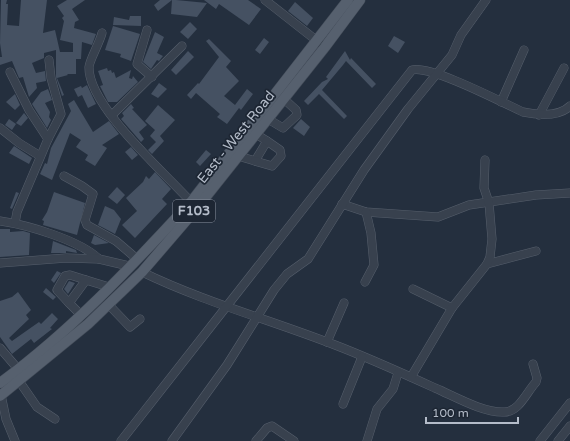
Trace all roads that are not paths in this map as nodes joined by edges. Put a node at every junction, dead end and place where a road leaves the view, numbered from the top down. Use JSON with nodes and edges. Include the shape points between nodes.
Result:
{"nodes":[{"id":1,"x":265,"y":0,"type":"edge"},
{"id":2,"x":348,"y":0,"type":"edge"},
{"id":3,"x":360,"y":0,"type":"edge"},
{"id":4,"x":486,"y":0,"type":"edge"},
{"id":5,"x":147,"y":30,"type":"dead end"},
{"id":6,"x":102,"y":34,"type":"dead end"},
{"id":7,"x":315,"y":40,"type":"junction"},
{"id":8,"x":182,"y":46,"type":"dead end"},
{"id":9,"x":325,"y":47,"type":"junction"},
{"id":10,"x":524,"y":50,"type":"dead end"},
{"id":11,"x":49,"y":60,"type":"dead end"},
{"id":12,"x":564,"y":68,"type":"dead end"},
{"id":13,"x":10,"y":72,"type":"dead end"},
{"id":14,"x":437,"y":74,"type":"junction"},
{"id":15,"x":152,"y":77,"type":"junction"},
{"id":16,"x":284,"y":99,"type":"junction"},
{"id":17,"x":501,"y":102,"type":"junction"},
{"id":18,"x":570,"y":106,"type":"edge"},
{"id":19,"x":112,"y":115,"type":"junction"},
{"id":20,"x":539,"y":116,"type":"junction"},
{"id":21,"x":268,"y":119,"type":"junction"},
{"id":22,"x":0,"y":128,"type":"edge"},
{"id":23,"x":256,"y":134,"type":"junction"},
{"id":24,"x":48,"y":139,"type":"junction"},
{"id":25,"x":268,"y":141,"type":"junction"},
{"id":26,"x":40,"y":156,"type":"junction"},
{"id":27,"x":238,"y":156,"type":"junction"},
{"id":28,"x":485,"y":160,"type":"dead end"},
{"id":29,"x":255,"y":161,"type":"junction"},
{"id":30,"x":64,"y":176,"type":"dead end"},
{"id":31,"x":570,"y":193,"type":"edge"},
{"id":32,"x":191,"y":202,"type":"junction"},
{"id":33,"x":489,"y":203,"type":"junction"},
{"id":34,"x":342,"y":204,"type":"junction"},
{"id":35,"x":366,"y":212,"type":"junction"},
{"id":36,"x":0,"y":221,"type":"edge"},
{"id":37,"x":15,"y":223,"type":"junction"},
{"id":38,"x":536,"y":251,"type":"dead end"},
{"id":39,"x":99,"y":259,"type":"junction"},
{"id":40,"x":0,"y":263,"type":"edge"},
{"id":41,"x":133,"y":263,"type":"junction"},
{"id":42,"x":487,"y":264,"type":"junction"},
{"id":43,"x":142,"y":272,"type":"junction"},
{"id":44,"x":86,"y":280,"type":"junction"},
{"id":45,"x":365,"y":282,"type":"dead end"},
{"id":46,"x":109,"y":287,"type":"junction"},
{"id":47,"x":413,"y":289,"type":"dead end"},
{"id":48,"x":69,"y":303,"type":"junction"},
{"id":49,"x":344,"y":303,"type":"dead end"},
{"id":50,"x":108,"y":304,"type":"junction"},
{"id":51,"x":226,"y":307,"type":"junction"},
{"id":52,"x":452,"y":308,"type":"junction"},
{"id":53,"x":81,"y":315,"type":"junction"},
{"id":54,"x":257,"y":315,"type":"junction"},
{"id":55,"x":140,"y":319,"type":"dead end"},
{"id":56,"x":327,"y":342,"type":"junction"},
{"id":57,"x":0,"y":348,"type":"edge"},
{"id":58,"x":362,"y":357,"type":"junction"},
{"id":59,"x":534,"y":364,"type":"dead end"},
{"id":60,"x":18,"y":369,"type":"junction"},
{"id":61,"x":398,"y":373,"type":"junction"},
{"id":62,"x":411,"y":377,"type":"junction"},
{"id":63,"x":19,"y":381,"type":"junction"},
{"id":64,"x":0,"y":383,"type":"edge"},
{"id":65,"x":1,"y":396,"type":"edge"},
{"id":66,"x":570,"y":403,"type":"edge"},
{"id":67,"x":343,"y":404,"type":"dead end"},
{"id":68,"x":54,"y":419,"type":"dead end"},
{"id":69,"x":570,"y":426,"type":"edge"},
{"id":70,"x":294,"y":440,"type":"edge"},
{"id":71,"x":15,"y":441,"type":"edge"},
{"id":72,"x":121,"y":441,"type":"edge"},
{"id":73,"x":172,"y":441,"type":"edge"},
{"id":74,"x":256,"y":441,"type":"edge"},
{"id":75,"x":367,"y":441,"type":"edge"},
{"id":76,"x":540,"y":441,"type":"edge"},
{"id":77,"x":558,"y":441,"type":"edge"}],
"edges":[{"from":1,"to":7,"type":"street"},
{"from":2,"to":7,"type":"main road","name":"East - West Road","number":"F103"},
{"from":3,"to":9,"type":"main road","name":"East - West Road","number":"F103"},
{"from":4,"to":14,"type":"street","via":[[461,34],[452,55]]},
{"from":5,"to":15,"type":"street","via":[[137,64]]},
{"from":6,"to":19,"type":"street","via":[[90,61],[90,76],[101,102]]},
{"from":7,"to":9,"type":"street"},
{"from":7,"to":32,"type":"main road","name":"East - West Road","number":"F103"},
{"from":8,"to":15,"type":"street"},
{"from":9,"to":16,"type":"main road","name":"East - West Road","number":"F103"},
{"from":10,"to":17,"type":"street"},
{"from":11,"to":24,"type":"street","via":[[51,78],[61,111]]},
{"from":12,"to":20,"type":"street"},
{"from":13,"to":24,"type":"street","via":[[29,110]]},
{"from":14,"to":17,"type":"street"},
{"from":14,"to":34,"type":"street","via":[[364,170]]},
{"from":14,"to":51,"type":"street","via":[[419,68],[412,70]]},
{"from":15,"to":19,"type":"street"},
{"from":16,"to":21,"type":"main road","name":"East - West Road","number":"F103"},
{"from":16,"to":21,"type":"street","via":[[296,110],[297,115],[284,128]]},
{"from":17,"to":20,"type":"street"},
{"from":18,"to":20,"type":"street","via":[[567,110]]},
{"from":19,"to":32,"type":"street","via":[[129,138]]},
{"from":21,"to":23,"type":"main road","name":"East - West Road","number":"F103"},
{"from":22,"to":26,"type":"street"},
{"from":23,"to":25,"type":"street"},
{"from":23,"to":27,"type":"main road","name":"East - West Road","number":"F103"},
{"from":24,"to":26,"type":"street"},
{"from":25,"to":29,"type":"street"},
{"from":25,"to":29,"type":"street","via":[[280,150],[281,156],[272,166]]},
{"from":26,"to":37,"type":"street","via":[[16,212]]},
{"from":27,"to":29,"type":"street"},
{"from":27,"to":43,"type":"main road","name":"East - West Road","number":"F103"},
{"from":28,"to":33,"type":"street","via":[[484,188]]},
{"from":30,"to":41,"type":"street","via":[[93,194],[85,220],[87,225],[116,241]]},
{"from":31,"to":33,"type":"street","via":[[536,194]]},
{"from":32,"to":41,"type":"main road","name":"East - West Road","number":"F103"},
{"from":33,"to":35,"type":"street","via":[[463,206],[438,217]]},
{"from":33,"to":42,"type":"street","via":[[492,239]]},
{"from":34,"to":35,"type":"street"},
{"from":34,"to":54,"type":"street","via":[[308,259],[287,274]]},
{"from":35,"to":45,"type":"street","via":[[374,265]]},
{"from":36,"to":37,"type":"street"},
{"from":37,"to":39,"type":"street","via":[[79,245]]},
{"from":38,"to":42,"type":"street"},
{"from":39,"to":40,"type":"street","via":[[66,258]]},
{"from":39,"to":41,"type":"street"},
{"from":41,"to":46,"type":"main road","name":"East - West Road","number":"F103"},
{"from":42,"to":52,"type":"street"},
{"from":43,"to":50,"type":"main road","name":"East - West Road","number":"F103"},
{"from":43,"to":51,"type":"street"},
{"from":44,"to":46,"type":"street"},
{"from":44,"to":48,"type":"street"},
{"from":44,"to":48,"type":"street","via":[[65,276],[57,290]]},
{"from":46,"to":53,"type":"main road","name":"East - West Road","number":"F103"},
{"from":47,"to":52,"type":"street"},
{"from":48,"to":53,"type":"street"},
{"from":49,"to":56,"type":"street"},
{"from":50,"to":55,"type":"street","via":[[130,327]]},
{"from":50,"to":63,"type":"main road","name":"East - West Road","number":"F103","via":[[88,324]]},
{"from":51,"to":54,"type":"street"},
{"from":51,"to":72,"type":"street"},
{"from":52,"to":62,"type":"street"},
{"from":53,"to":60,"type":"main road","name":"East - West Road","number":"F103"},
{"from":54,"to":56,"type":"street"},
{"from":54,"to":73,"type":"street","via":[[228,365]]},
{"from":56,"to":58,"type":"street"},
{"from":57,"to":60,"type":"street"},
{"from":58,"to":61,"type":"street"},
{"from":58,"to":67,"type":"street"},
{"from":59,"to":62,"type":"street","via":[[536,382],[516,407],[505,412],[483,408]]},
{"from":60,"to":64,"type":"main road","name":"East - West Road","number":"F103"},
{"from":61,"to":62,"type":"street"},
{"from":61,"to":75,"type":"street","via":[[393,389],[377,409]]},
{"from":63,"to":65,"type":"main road","name":"East - West Road","number":"F103"},
{"from":63,"to":68,"type":"street","via":[[37,407]]},
{"from":65,"to":71,"type":"street","via":[[6,419]]},
{"from":66,"to":76,"type":"street"},
{"from":69,"to":77,"type":"street"},
{"from":70,"to":74,"type":"street","via":[[272,426],[266,428]]}]}
